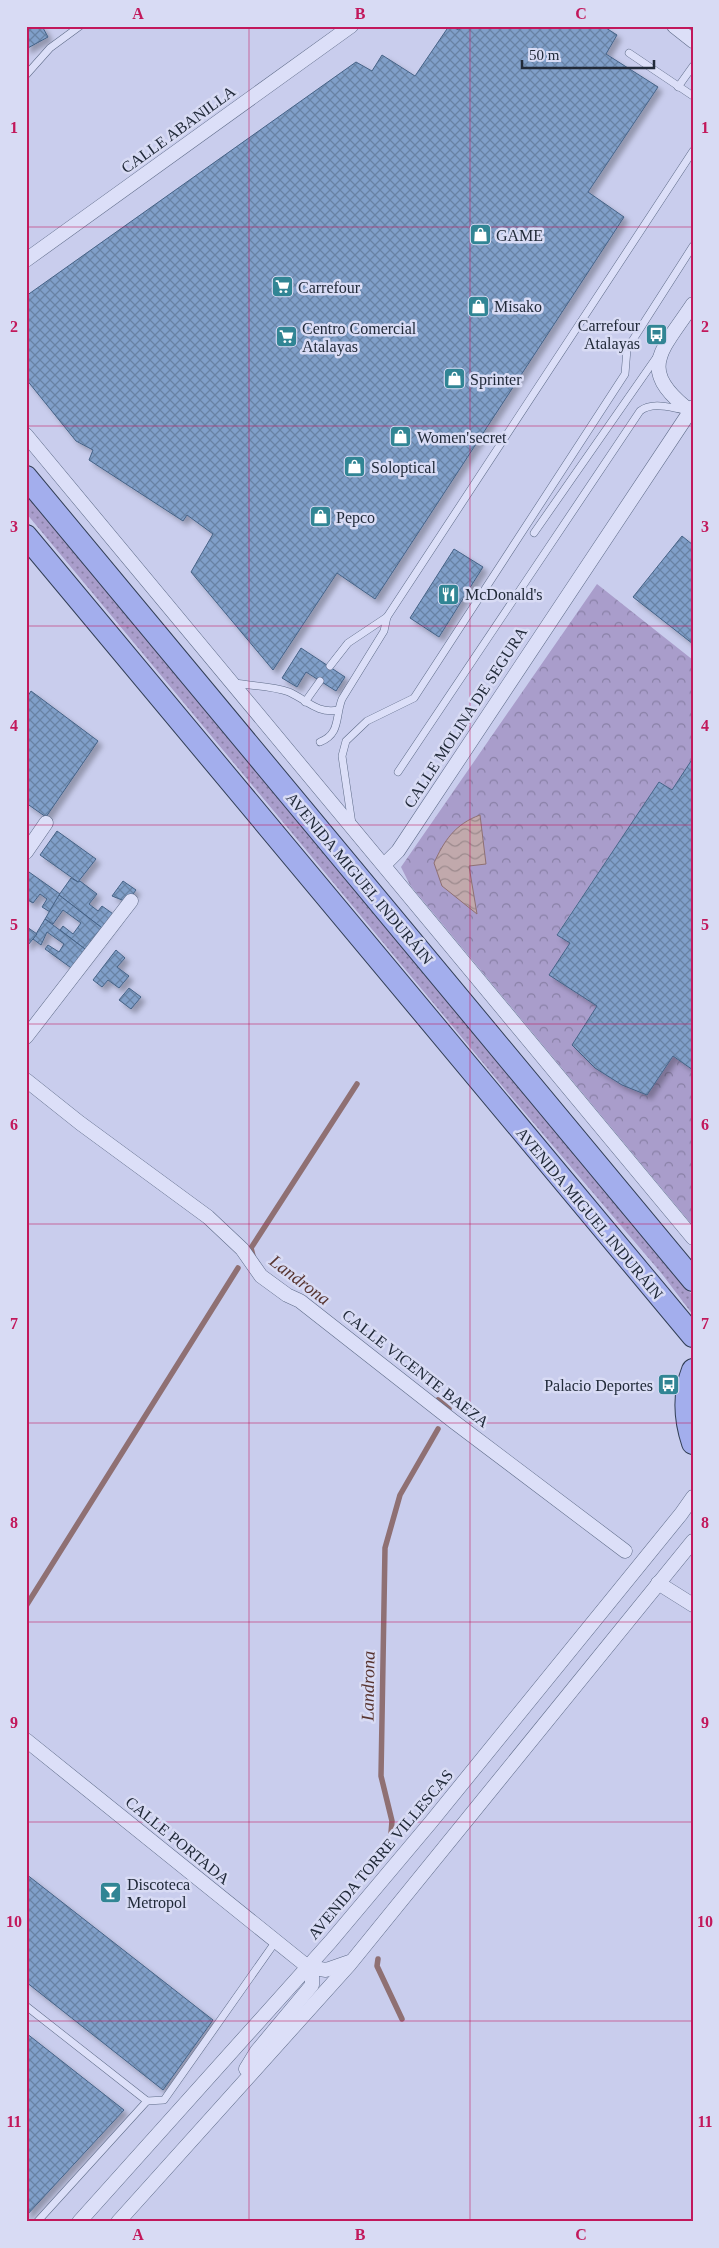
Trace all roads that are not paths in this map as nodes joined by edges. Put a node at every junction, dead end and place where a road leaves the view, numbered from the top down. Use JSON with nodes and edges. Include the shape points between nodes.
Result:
{"nodes":[{"id":1,"x":80,"y":26,"type":"edge"},
{"id":2,"x":351,"y":26,"type":"edge"},
{"id":3,"x":674,"y":26,"type":"edge"},
{"id":4,"x":693,"y":41,"type":"edge"},
{"id":5,"x":629,"y":53,"type":"dead end"},
{"id":6,"x":693,"y":66,"type":"edge"},
{"id":7,"x":26,"y":75,"type":"edge"},
{"id":8,"x":678,"y":86,"type":"junction"},
{"id":9,"x":693,"y":96,"type":"edge"},
{"id":10,"x":693,"y":151,"type":"edge"},
{"id":11,"x":693,"y":246,"type":"edge"},
{"id":12,"x":26,"y":260,"type":"edge"},
{"id":13,"x":693,"y":304,"type":"edge"},
{"id":14,"x":668,"y":341,"type":"junction"},
{"id":15,"x":692,"y":410,"type":"edge"},
{"id":16,"x":26,"y":435,"type":"edge"},
{"id":17,"x":26,"y":477,"type":"edge"},
{"id":18,"x":534,"y":533,"type":"dead end"},
{"id":19,"x":26,"y":536,"type":"edge"},
{"id":20,"x":387,"y":617,"type":"junction"},
{"id":21,"x":330,"y":666,"type":"dead end"},
{"id":22,"x":320,"y":681,"type":"dead end"},
{"id":23,"x":232,"y":683,"type":"junction"},
{"id":24,"x":305,"y":702,"type":"junction"},
{"id":25,"x":338,"y":710,"type":"junction"},
{"id":26,"x":320,"y":742,"type":"dead end"},
{"id":27,"x":398,"y":772,"type":"dead end"},
{"id":28,"x":46,"y":824,"type":"dead end"},
{"id":29,"x":353,"y":829,"type":"junction"},
{"id":30,"x":26,"y":852,"type":"edge"},
{"id":31,"x":384,"y":865,"type":"junction"},
{"id":32,"x":131,"y":901,"type":"dead end"},
{"id":33,"x":26,"y":1037,"type":"edge"},
{"id":34,"x":26,"y":1080,"type":"edge"},
{"id":35,"x":693,"y":1238,"type":"edge"},
{"id":36,"x":693,"y":1280,"type":"edge"},
{"id":37,"x":693,"y":1336,"type":"edge"},
{"id":38,"x":693,"y":1370,"type":"edge"},
{"id":39,"x":693,"y":1443,"type":"edge"},
{"id":40,"x":693,"y":1497,"type":"edge"},
{"id":41,"x":693,"y":1540,"type":"edge"},
{"id":42,"x":625,"y":1550,"type":"dead end"},
{"id":43,"x":658,"y":1583,"type":"junction"},
{"id":44,"x":693,"y":1605,"type":"edge"},
{"id":45,"x":26,"y":1740,"type":"edge"},
{"id":46,"x":276,"y":1942,"type":"junction"},
{"id":47,"x":352,"y":1961,"type":"junction"},
{"id":48,"x":308,"y":1967,"type":"junction"},
{"id":49,"x":26,"y":2006,"type":"edge"},
{"id":50,"x":228,"y":2098,"type":"junction"},
{"id":51,"x":147,"y":2101,"type":"junction"},
{"id":52,"x":37,"y":2222,"type":"edge"},
{"id":53,"x":79,"y":2222,"type":"edge"},
{"id":54,"x":118,"y":2222,"type":"edge"}],
"edges":[{"from":1,"to":7,"type":"lane","via":[[50,48]]},
{"from":2,"to":12,"type":"street","name":"CALLE ABANILLA"},
{"from":3,"to":4,"type":"street"},
{"from":5,"to":8,"type":"lane"},
{"from":6,"to":8,"type":"lane"},
{"from":8,"to":9,"type":"lane"},
{"from":10,"to":20,"type":"lane"},
{"from":11,"to":29,"type":"lane","via":[[627,349],[625,374],[414,698],[366,721],[346,741],[342,756]]},
{"from":13,"to":14,"type":"street"},
{"from":14,"to":15,"type":"street","via":[[658,365],[660,380],[669,393]]},
{"from":14,"to":18,"type":"lane"},
{"from":15,"to":27,"type":"lane","via":[[655,405],[640,411]]},
{"from":15,"to":31,"type":"street","name":"CALLE MOLINA DE SEGURA","via":[[398,851]]},
{"from":16,"to":23,"type":"street"},
{"from":17,"to":36,"type":"main road","name":"AVENIDA MIGUEL INDURÁIN"},
{"from":19,"to":37,"type":"main road","name":"AVENIDA MIGUEL INDURÁIN"},
{"from":20,"to":21,"type":"lane","via":[[348,644]]},
{"from":20,"to":25,"type":"lane","via":[[384,631]]},
{"from":22,"to":24,"type":"lane"},
{"from":23,"to":24,"type":"lane","via":[[288,692]]},
{"from":23,"to":29,"type":"street"},
{"from":24,"to":25,"type":"lane","via":[[324,712]]},
{"from":25,"to":26,"type":"lane","via":[[335,731]]},
{"from":28,"to":30,"type":"street"},
{"from":29,"to":31,"type":"street"},
{"from":31,"to":35,"type":"street"},
{"from":32,"to":33,"type":"street"},
{"from":34,"to":42,"type":"street","name":"CALLE VICENTE BAEZA","via":[[208,1217],[242,1249],[261,1276],[300,1301]]},
{"from":38,"to":39,"type":"main road","via":[[686,1406]]},
{"from":40,"to":48,"type":"street","name":"AVENIDA TORRE VILLESCAS","via":[[444,1807]]},
{"from":41,"to":43,"type":"street"},
{"from":43,"to":44,"type":"street"},
{"from":43,"to":47,"type":"street"},
{"from":45,"to":46,"type":"street","name":"CALLE PORTADA"},
{"from":46,"to":48,"type":"street","name":"CALLE PORTADA"},
{"from":46,"to":51,"type":"lane","via":[[164,2100]]},
{"from":47,"to":48,"type":"street","via":[[326,1970]]},
{"from":47,"to":50,"type":"street"},
{"from":48,"to":50,"type":"street","via":[[312,1985],[257,2051]]},
{"from":48,"to":53,"type":"street","name":"AVENIDA TORRE VILLESCAS"},
{"from":49,"to":51,"type":"lane"},
{"from":50,"to":54,"type":"street"},
{"from":51,"to":52,"type":"lane"}]}
